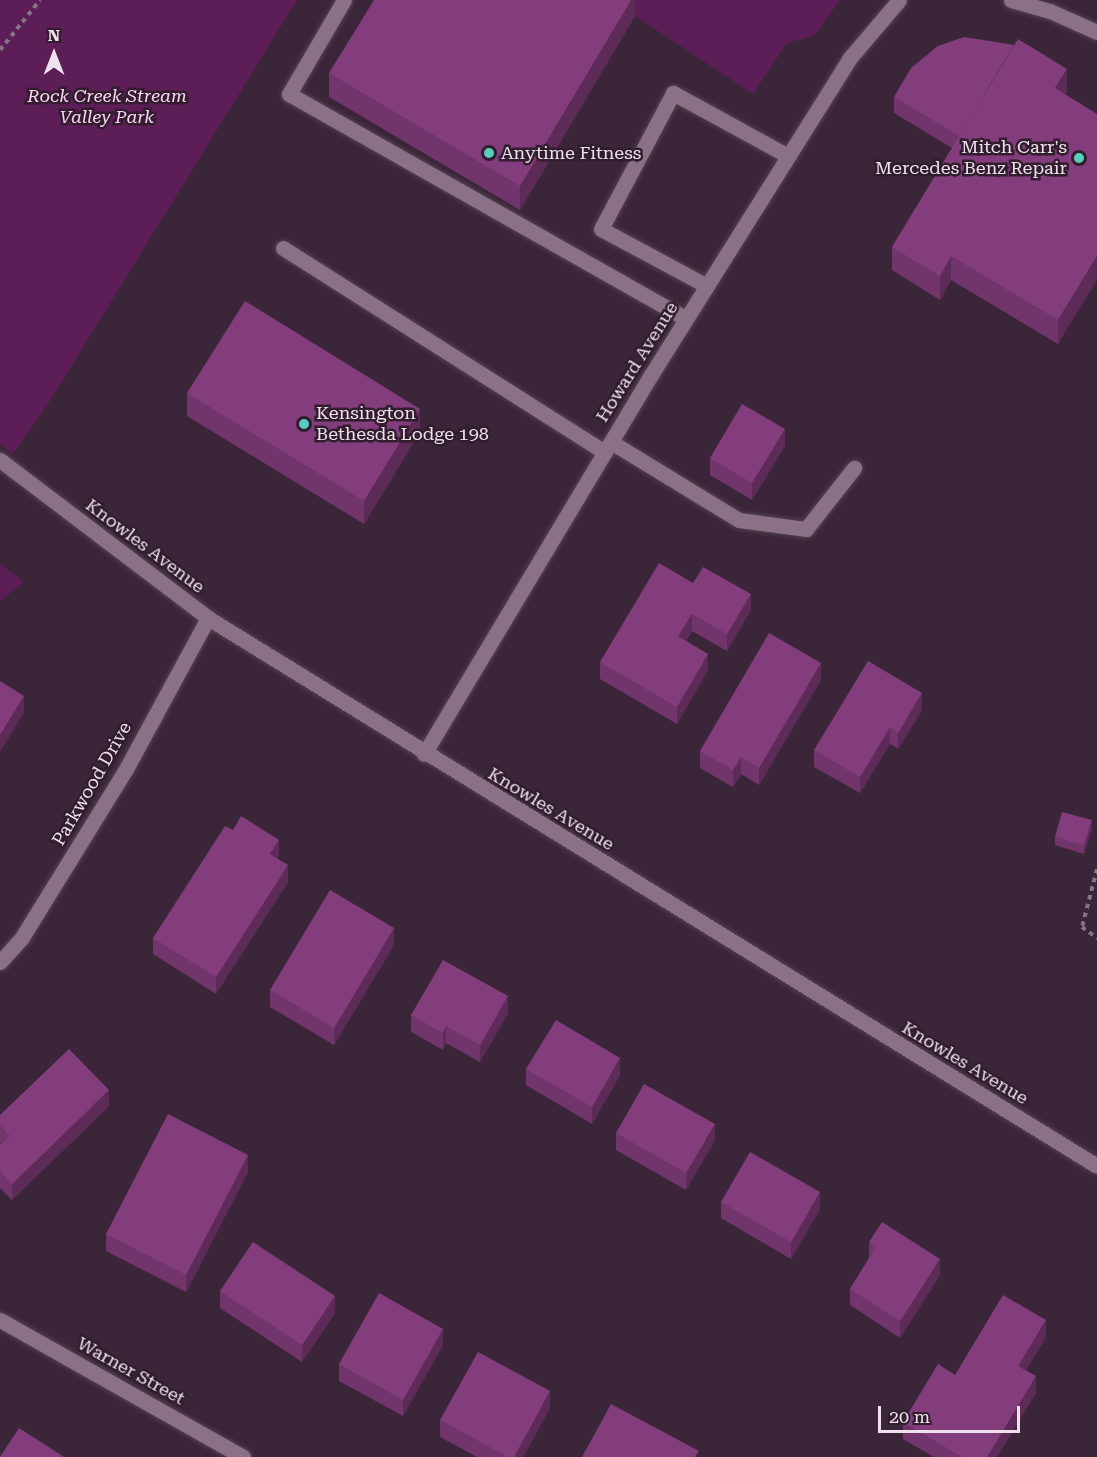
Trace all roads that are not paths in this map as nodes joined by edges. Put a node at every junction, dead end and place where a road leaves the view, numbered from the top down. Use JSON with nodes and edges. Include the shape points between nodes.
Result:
{"nodes":[{"id":1,"x":344,"y":0,"type":"edge"},
{"id":2,"x":898,"y":0,"type":"edge"},
{"id":3,"x":1011,"y":0,"type":"edge"},
{"id":4,"x":1097,"y":32,"type":"edge"},
{"id":5,"x":788,"y":156,"type":"junction"},
{"id":6,"x":283,"y":248,"type":"dead end"},
{"id":7,"x":706,"y":286,"type":"junction"},
{"id":8,"x":686,"y":319,"type":"junction"},
{"id":9,"x":608,"y":447,"type":"junction"},
{"id":10,"x":0,"y":460,"type":"edge"},
{"id":11,"x":854,"y":468,"type":"dead end"},
{"id":12,"x":208,"y":618,"type":"junction"},
{"id":13,"x":424,"y":754,"type":"junction"},
{"id":14,"x":0,"y":962,"type":"edge"},
{"id":15,"x":1097,"y":1166,"type":"edge"},
{"id":16,"x":0,"y":1320,"type":"edge"},
{"id":17,"x":243,"y":1457,"type":"edge"}],
"edges":[{"from":1,"to":8,"type":"street","via":[[290,94]]},
{"from":2,"to":5,"type":"street","name":"Howard Avenue","via":[[849,59]]},
{"from":3,"to":4,"type":"street","via":[[1050,11]]},
{"from":5,"to":7,"type":"street","name":"Howard Avenue"},
{"from":5,"to":7,"type":"street","via":[[673,93],[601,229]]},
{"from":6,"to":9,"type":"street"},
{"from":7,"to":8,"type":"street","name":"Howard Avenue"},
{"from":8,"to":9,"type":"street","name":"Howard Avenue"},
{"from":9,"to":11,"type":"street","via":[[739,520],[806,529]]},
{"from":9,"to":13,"type":"street","name":"Howard Avenue"},
{"from":10,"to":12,"type":"street","name":"Knowles Avenue"},
{"from":12,"to":13,"type":"street","name":"Knowles Avenue"},
{"from":12,"to":14,"type":"street","name":"Parkwood Drive","via":[[120,778],[21,939]]},
{"from":13,"to":15,"type":"street","name":"Knowles Avenue"},
{"from":16,"to":17,"type":"street","name":"Warner Street"}]}
